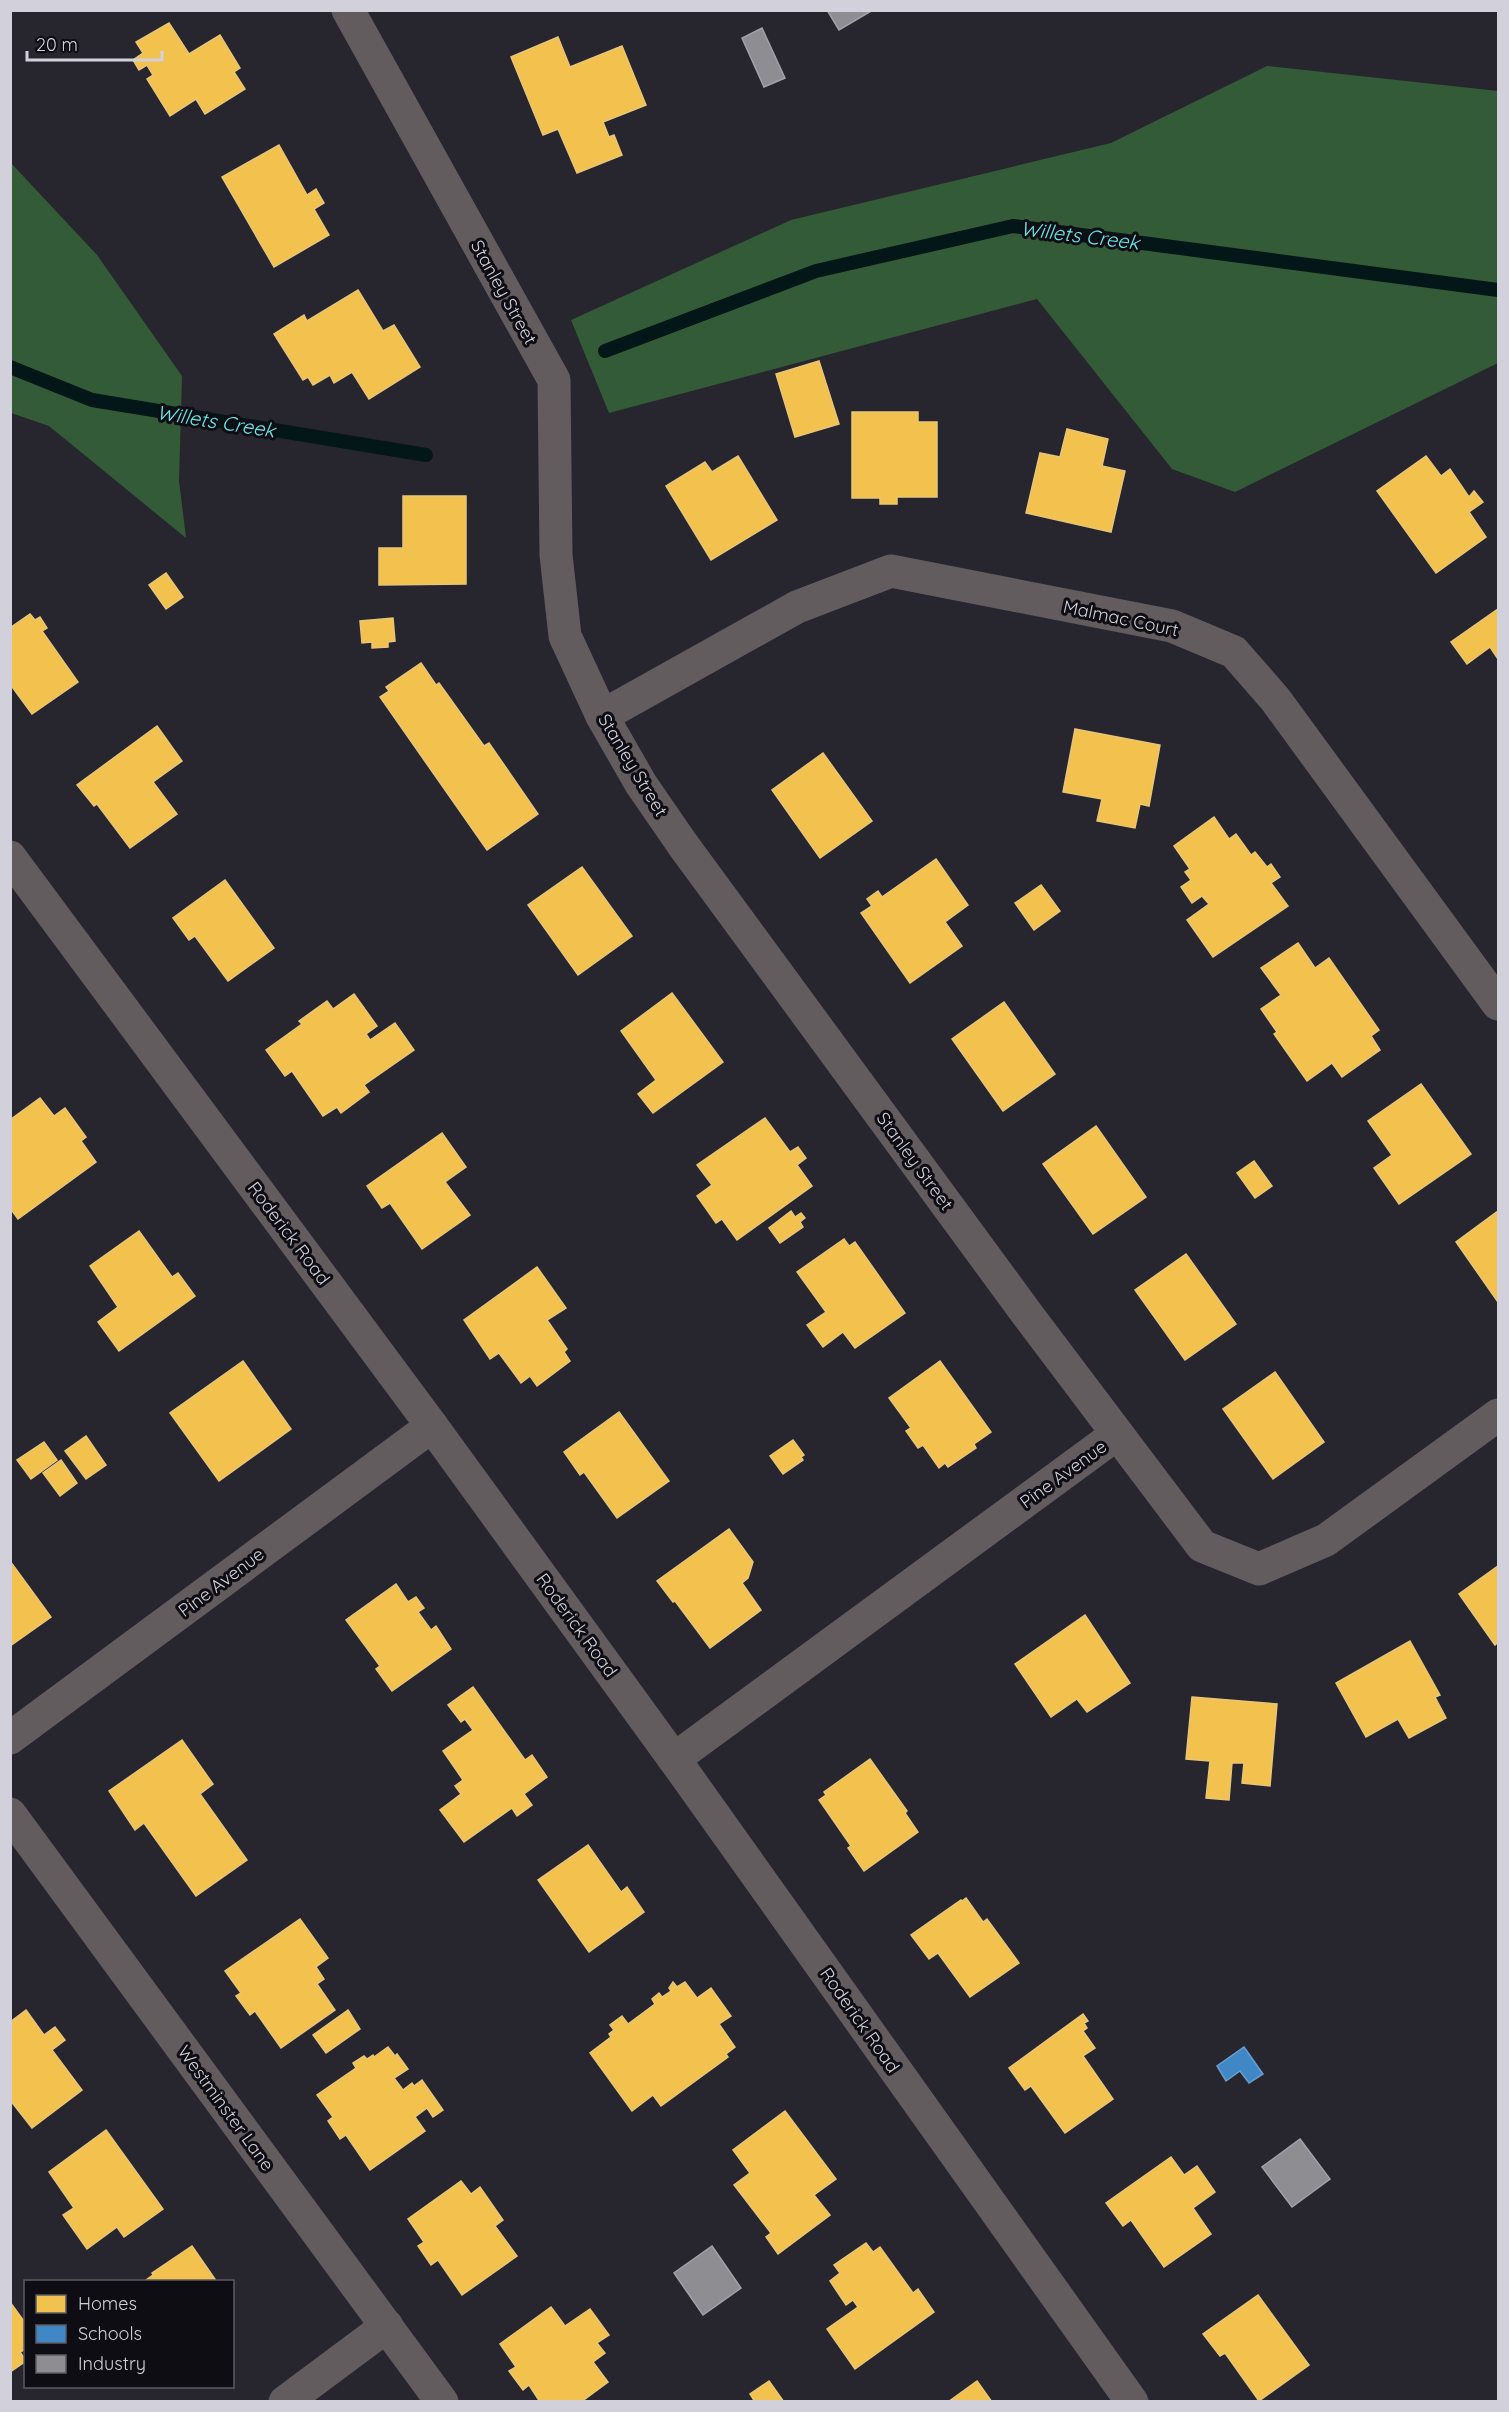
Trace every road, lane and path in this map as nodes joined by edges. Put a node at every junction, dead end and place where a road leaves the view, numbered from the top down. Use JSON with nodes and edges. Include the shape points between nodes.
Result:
{"nodes":[{"id":1,"x":348,"y":10,"type":"edge"},
{"id":2,"x":602,"y":716,"type":"junction"},
{"id":3,"x":10,"y":857,"type":"edge"},
{"id":4,"x":1498,"y":1004,"type":"edge"},
{"id":5,"x":1498,"y":1415,"type":"edge"},
{"id":6,"x":432,"y":1426,"type":"junction"},
{"id":7,"x":1118,"y":1434,"type":"junction"},
{"id":8,"x":10,"y":1738,"type":"edge"},
{"id":9,"x":674,"y":1759,"type":"junction"},
{"id":10,"x":10,"y":1814,"type":"edge"},
{"id":11,"x":387,"y":2326,"type":"junction"},
{"id":12,"x":285,"y":2402,"type":"edge"},
{"id":13,"x":442,"y":2402,"type":"edge"},
{"id":14,"x":1132,"y":2402,"type":"edge"}],
"edges":[{"from":1,"to":2,"type":"street","name":"Stanley Street","via":[[554,380],[556,555],[564,636]]},
{"from":2,"to":4,"type":"street","name":"Malmac Court","via":[[797,607],[891,571],[1172,626],[1234,652],[1275,699]]},
{"from":2,"to":7,"type":"street","name":"Stanley Street","via":[[641,784],[683,845]]},
{"from":3,"to":6,"type":"street","name":"Roderick Road"},
{"from":5,"to":7,"type":"street","name":"Pine Avenue","via":[[1326,1540],[1259,1569],[1202,1546]]},
{"from":6,"to":8,"type":"street","name":"Pine Avenue"},
{"from":6,"to":9,"type":"street","name":"Roderick Road"},
{"from":7,"to":9,"type":"street","name":"Pine Avenue"},
{"from":9,"to":14,"type":"street","name":"Roderick Road"},
{"from":10,"to":11,"type":"street","name":"Westminster Lane"},
{"from":11,"to":12,"type":"street"},
{"from":11,"to":13,"type":"street","name":"Westminster Lane"}]}
